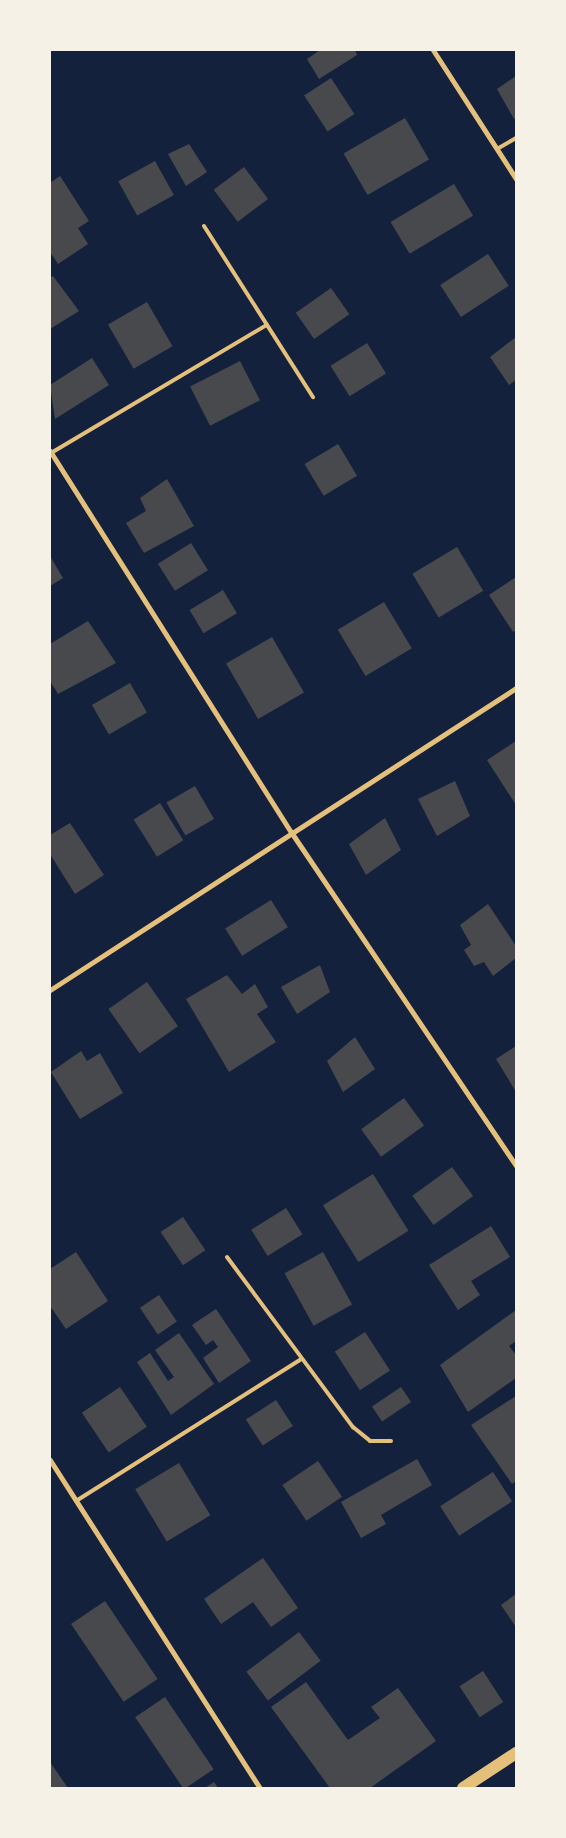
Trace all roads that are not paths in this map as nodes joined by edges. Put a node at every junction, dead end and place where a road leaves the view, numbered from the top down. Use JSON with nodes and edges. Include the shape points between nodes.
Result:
{"nodes":[{"id":1,"x":433,"y":50,"type":"edge"},
{"id":2,"x":516,"y":138,"type":"edge"},
{"id":3,"x":497,"y":149,"type":"junction"},
{"id":4,"x":516,"y":179,"type":"edge"},
{"id":5,"x":204,"y":226,"type":"dead end"},
{"id":6,"x":267,"y":325,"type":"junction"},
{"id":7,"x":313,"y":397,"type":"dead end"},
{"id":8,"x":51,"y":452,"type":"edge"},
{"id":9,"x":516,"y":688,"type":"edge"},
{"id":10,"x":291,"y":832,"type":"junction"},
{"id":11,"x":50,"y":990,"type":"edge"},
{"id":12,"x":516,"y":1165,"type":"edge"},
{"id":13,"x":227,"y":1257,"type":"dead end"},
{"id":14,"x":300,"y":1360,"type":"junction"},
{"id":15,"x":391,"y":1441,"type":"dead end"},
{"id":16,"x":50,"y":1460,"type":"edge"},
{"id":17,"x":76,"y":1501,"type":"junction"},
{"id":18,"x":516,"y":1753,"type":"edge"},
{"id":19,"x":516,"y":1761,"type":"edge"},
{"id":20,"x":260,"y":1788,"type":"edge"},
{"id":21,"x":463,"y":1788,"type":"edge"},
{"id":22,"x":475,"y":1788,"type":"edge"}],
"edges":[{"from":1,"to":3,"type":"street"},
{"from":2,"to":3,"type":"lane"},
{"from":3,"to":4,"type":"street"},
{"from":5,"to":6,"type":"lane"},
{"from":6,"to":7,"type":"lane"},
{"from":6,"to":8,"type":"lane"},
{"from":8,"to":10,"type":"street"},
{"from":9,"to":10,"type":"street"},
{"from":10,"to":11,"type":"street"},
{"from":10,"to":12,"type":"street"},
{"from":13,"to":14,"type":"lane"},
{"from":14,"to":15,"type":"lane","via":[[353,1427],[370,1441]]},
{"from":14,"to":17,"type":"lane"},
{"from":16,"to":17,"type":"street"},
{"from":17,"to":20,"type":"street"},
{"from":18,"to":21,"type":"main road"},
{"from":19,"to":22,"type":"main road"}]}
